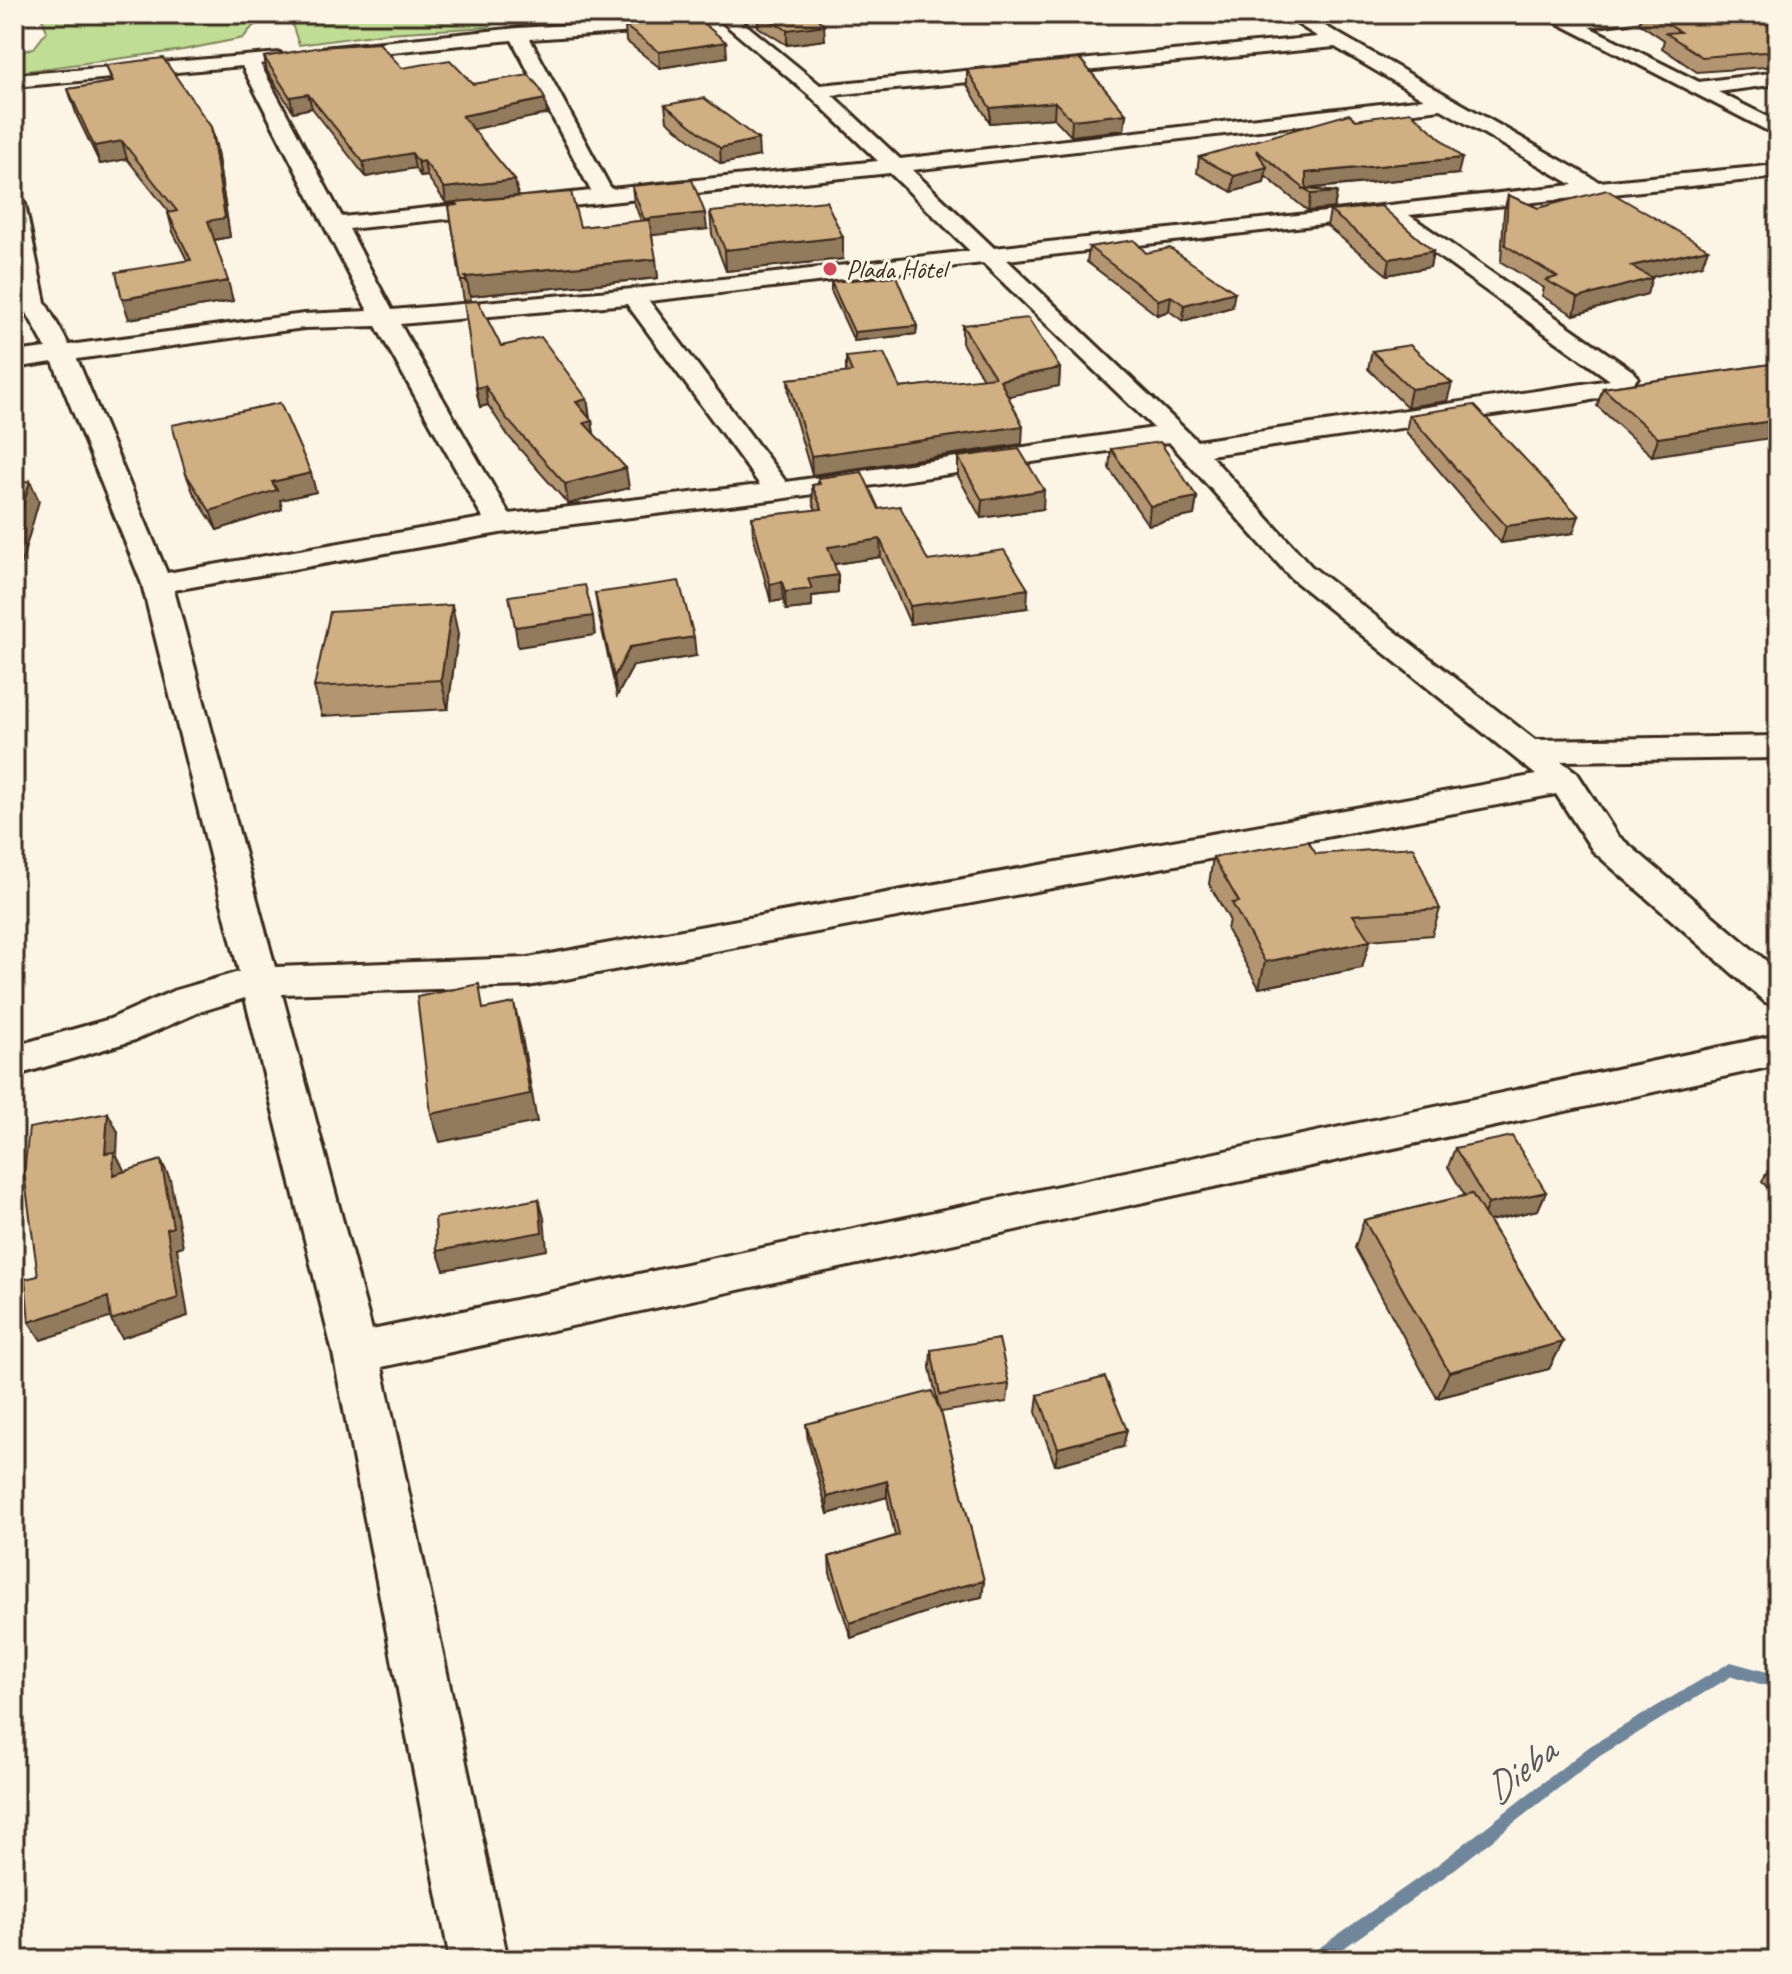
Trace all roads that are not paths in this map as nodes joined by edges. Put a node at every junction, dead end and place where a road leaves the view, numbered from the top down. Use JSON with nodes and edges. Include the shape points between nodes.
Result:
{"nodes":[{"id":1,"x":1291,"y":14,"type":"edge"},
{"id":2,"x":1549,"y":14,"type":"edge"},
{"id":3,"x":1650,"y":14,"type":"edge"},
{"id":4,"x":737,"y":18,"type":"edge"},
{"id":5,"x":1570,"y":24,"type":"junction"},
{"id":6,"x":518,"y":34,"type":"junction"},
{"id":7,"x":1339,"y":41,"type":"junction"},
{"id":8,"x":248,"y":59,"type":"junction"},
{"id":9,"x":1778,"y":78,"type":"edge"},
{"id":10,"x":14,"y":81,"type":"edge"},
{"id":11,"x":1700,"y":88,"type":"junction"},
{"id":12,"x":816,"y":91,"type":"junction"},
{"id":13,"x":1446,"y":102,"type":"junction"},
{"id":14,"x":1778,"y":130,"type":"edge"},
{"id":15,"x":895,"y":166,"type":"junction"},
{"id":16,"x":1778,"y":171,"type":"edge"},
{"id":17,"x":1597,"y":190,"type":"junction"},
{"id":18,"x":603,"y":194,"type":"junction"},
{"id":19,"x":14,"y":204,"type":"edge"},
{"id":20,"x":1388,"y":210,"type":"junction"},
{"id":21,"x":337,"y":224,"type":"junction"},
{"id":22,"x":17,"y":235,"type":"edge"},
{"id":23,"x":989,"y":255,"type":"junction"},
{"id":24,"x":633,"y":296,"type":"junction"},
{"id":25,"x":384,"y":318,"type":"junction"},
{"id":26,"x":62,"y":354,"type":"junction"},
{"id":27,"x":14,"y":360,"type":"edge"},
{"id":28,"x":1182,"y":442,"type":"junction"},
{"id":29,"x":779,"y":491,"type":"junction"},
{"id":30,"x":500,"y":524,"type":"junction"},
{"id":31,"x":157,"y":584,"type":"junction"},
{"id":32,"x":1778,"y":747,"type":"edge"},
{"id":33,"x":1527,"y":751,"type":"junction"},
{"id":34,"x":1565,"y":781,"type":"junction"},
{"id":35,"x":257,"y":981,"type":"junction"},
{"id":36,"x":1778,"y":992,"type":"edge"},
{"id":37,"x":1778,"y":1050,"type":"edge"},
{"id":38,"x":14,"y":1061,"type":"edge"},
{"id":39,"x":356,"y":1353,"type":"junction"},
{"id":40,"x":479,"y":1960,"type":"edge"}],
"edges":[{"from":1,"to":7,"type":"street"},
{"from":2,"to":5,"type":"street"},
{"from":3,"to":5,"type":"street"},
{"from":4,"to":6,"type":"street"},
{"from":4,"to":12,"type":"street"},
{"from":5,"to":11,"type":"street"},
{"from":6,"to":8,"type":"street"},
{"from":6,"to":18,"type":"street"},
{"from":7,"to":12,"type":"street"},
{"from":7,"to":13,"type":"street"},
{"from":8,"to":10,"type":"street"},
{"from":8,"to":21,"type":"street"},
{"from":9,"to":11,"type":"street"},
{"from":11,"to":14,"type":"street"},
{"from":12,"to":15,"type":"street"},
{"from":13,"to":15,"type":"street"},
{"from":13,"to":17,"type":"street"},
{"from":15,"to":18,"type":"street"},
{"from":15,"to":23,"type":"street"},
{"from":16,"to":17,"type":"street"},
{"from":17,"to":20,"type":"street"},
{"from":18,"to":21,"type":"street"},
{"from":19,"to":22,"type":"street"},
{"from":20,"to":23,"type":"street"},
{"from":20,"to":28,"type":"street","via":[[1625,377],[1619,386]]},
{"from":21,"to":25,"type":"street"},
{"from":22,"to":26,"type":"street","via":[[33,302]]},
{"from":23,"to":24,"type":"street"},
{"from":23,"to":28,"type":"street"},
{"from":24,"to":25,"type":"street"},
{"from":24,"to":29,"type":"street"},
{"from":25,"to":26,"type":"street","via":[[304,321]]},
{"from":25,"to":30,"type":"street"},
{"from":26,"to":27,"type":"street"},
{"from":26,"to":31,"type":"street"},
{"from":28,"to":29,"type":"street"},
{"from":28,"to":33,"type":"street","via":[[1301,572]]},
{"from":29,"to":30,"type":"street"},
{"from":30,"to":31,"type":"street"},
{"from":31,"to":35,"type":"street"},
{"from":32,"to":33,"type":"street"},
{"from":33,"to":34,"type":"street"},
{"from":34,"to":35,"type":"street","via":[[528,972]]},
{"from":34,"to":36,"type":"street","via":[[1605,843]]},
{"from":35,"to":38,"type":"street","via":[[187,1001],[121,1030]]},
{"from":35,"to":39,"type":"street"},
{"from":37,"to":39,"type":"street"},
{"from":39,"to":40,"type":"street"}]}
